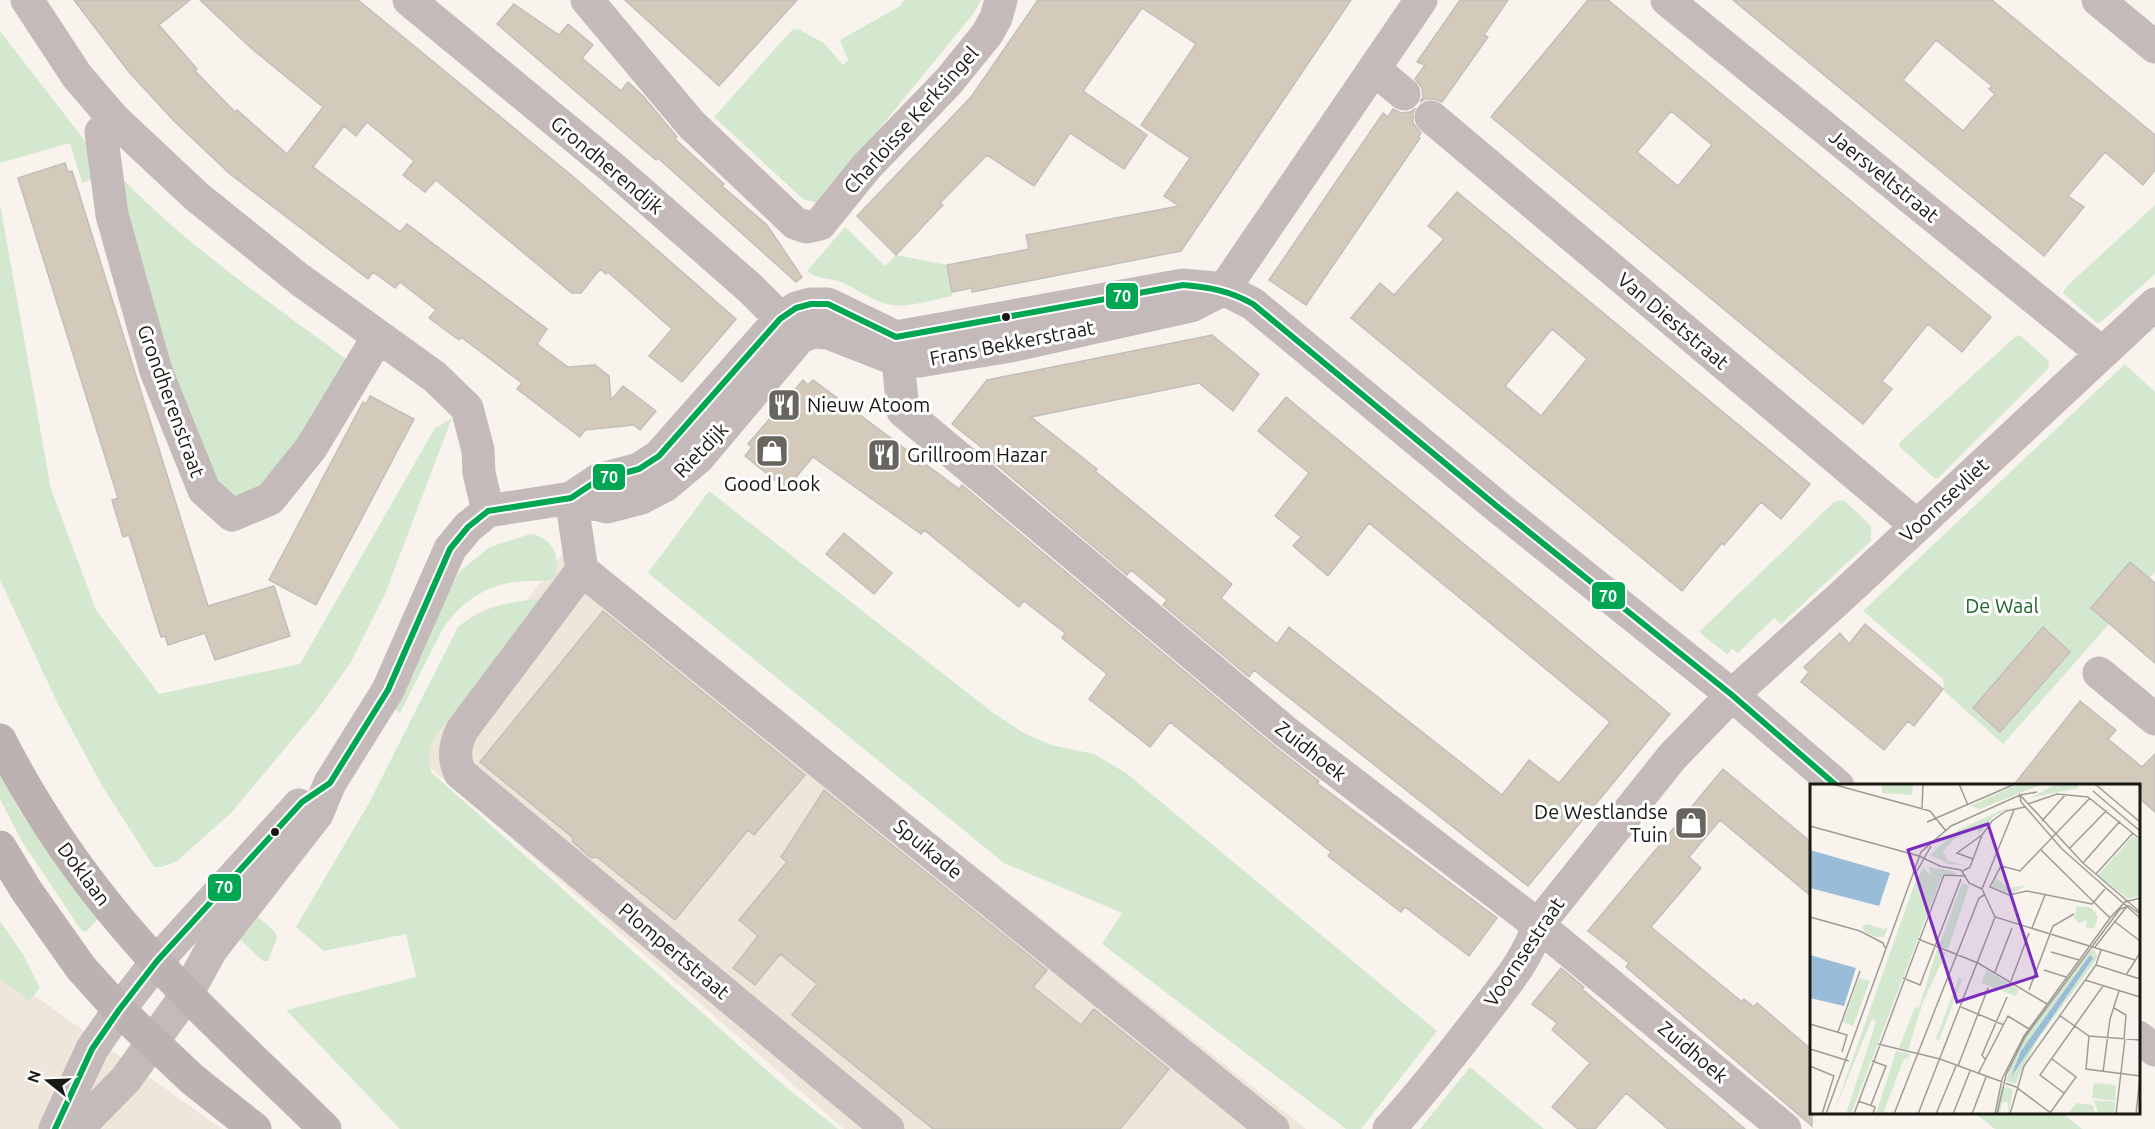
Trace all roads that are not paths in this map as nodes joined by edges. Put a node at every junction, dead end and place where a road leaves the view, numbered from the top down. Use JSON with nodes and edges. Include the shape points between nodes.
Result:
{"nodes":[{"id":1,"x":27,"y":0,"type":"edge"},
{"id":2,"x":409,"y":0,"type":"edge"},
{"id":3,"x":1001,"y":0,"type":"edge"},
{"id":4,"x":1421,"y":0,"type":"edge"},
{"id":5,"x":1666,"y":0,"type":"edge"},
{"id":6,"x":2098,"y":0,"type":"edge"},
{"id":7,"x":589,"y":2,"type":"edge"},
{"id":8,"x":2155,"y":47,"type":"edge"},
{"id":9,"x":1375,"y":70,"type":"junction"},
{"id":10,"x":1404,"y":94,"type":"dead end"},
{"id":11,"x":1431,"y":117,"type":"dead end"},
{"id":12,"x":113,"y":118,"type":"junction"},
{"id":13,"x":1224,"y":289,"type":"junction"},
{"id":14,"x":2155,"y":304,"type":"edge"},
{"id":15,"x":790,"y":328,"type":"junction"},
{"id":16,"x":378,"y":338,"type":"junction"},
{"id":17,"x":896,"y":348,"type":"junction"},
{"id":18,"x":2102,"y":353,"type":"junction"},
{"id":19,"x":571,"y":498,"type":"junction"},
{"id":20,"x":488,"y":511,"type":"junction"},
{"id":21,"x":1916,"y":525,"type":"junction"},
{"id":22,"x":582,"y":570,"type":"junction"},
{"id":23,"x":2099,"y":674,"type":"dead end"},
{"id":24,"x":1732,"y":695,"type":"junction"},
{"id":25,"x":2155,"y":719,"type":"edge"},
{"id":26,"x":0,"y":740,"type":"edge"},
{"id":27,"x":330,"y":783,"type":"junction"},
{"id":28,"x":1836,"y":784,"type":"edge"},
{"id":29,"x":0,"y":847,"type":"edge"},
{"id":30,"x":1538,"y":925,"type":"junction"},
{"id":31,"x":157,"y":961,"type":"junction"},
{"id":32,"x":186,"y":994,"type":"junction"},
{"id":33,"x":119,"y":1010,"type":"junction"},
{"id":34,"x":2140,"y":1038,"type":"edge"},
{"id":35,"x":153,"y":1042,"type":"junction"},
{"id":36,"x":2155,"y":1050,"type":"edge"},
{"id":37,"x":55,"y":1129,"type":"edge"},
{"id":38,"x":77,"y":1129,"type":"edge"},
{"id":39,"x":255,"y":1129,"type":"edge"},
{"id":40,"x":326,"y":1129,"type":"edge"},
{"id":41,"x":888,"y":1129,"type":"edge"},
{"id":42,"x":1273,"y":1129,"type":"edge"},
{"id":43,"x":1389,"y":1129,"type":"edge"},
{"id":44,"x":1785,"y":1129,"type":"edge"}],
"edges":[{"from":1,"to":12,"type":"street","via":[[77,76]]},
{"from":2,"to":15,"type":"street","name":"Grondherendijk","via":[[615,170]]},
{"from":3,"to":7,"type":"street","name":"Charloisse Kerksingel","via":[[987,34],[949,81],[867,166],[820,224],[807,227],[795,223],[692,124]]},
{"from":4,"to":9,"type":"street"},
{"from":5,"to":18,"type":"street","name":"Jaersveltstraat"},
{"from":6,"to":8,"type":"street"},
{"from":9,"to":10,"type":"street"},
{"from":9,"to":13,"type":"street"},
{"from":11,"to":21,"type":"street","name":"Van Dieststraat"},
{"from":12,"to":16,"type":"street","via":[[196,196]]},
{"from":12,"to":16,"type":"street","name":"Grondherenstraat","via":[[101,132],[112,215],[143,328],[204,490],[232,515],[270,499],[311,448]]},
{"from":13,"to":17,"type":"street","name":"Frans Bekkerstraat","via":[[1183,285]]},
{"from":13,"to":24,"type":"street","via":[[1253,304]]},
{"from":14,"to":18,"type":"street","name":"Voornsevliet"},
{"from":15,"to":17,"type":"street","via":[[796,308],[828,304]]},
{"from":15,"to":19,"type":"street","name":"Rietdijk","via":[[698,458],[666,485],[641,498],[607,507]]},
{"from":16,"to":20,"type":"street","via":[[435,377],[467,408]]},
{"from":17,"to":30,"type":"street","name":"Zuidhoek","via":[[903,411],[1287,733]]},
{"from":18,"to":21,"type":"street","name":"Voornsevliet"},
{"from":19,"to":20,"type":"street","name":"Rietdijk"},
{"from":19,"to":22,"type":"street"},
{"from":20,"to":27,"type":"street","via":[[450,549],[388,690]]},
{"from":21,"to":24,"type":"street","name":"Voornsevliet"},
{"from":22,"to":41,"type":"street","name":"Plompertstraat","via":[[462,730],[455,747],[456,766]]},
{"from":22,"to":42,"type":"street","name":"Spuikade"},
{"from":23,"to":25,"type":"street"},
{"from":24,"to":28,"type":"street"},
{"from":24,"to":30,"type":"street","name":"Voornsestraat","via":[[1672,758]]},
{"from":26,"to":31,"type":"main road","name":"Doklaan","via":[[71,859]]},
{"from":27,"to":31,"type":"street","via":[[302,802]]},
{"from":27,"to":32,"type":"street","via":[[317,814],[211,950]]},
{"from":29,"to":33,"type":"main road","via":[[81,968]]},
{"from":30,"to":43,"type":"street","name":"Voornsestraat","via":[[1524,959]]},
{"from":30,"to":44,"type":"street","name":"Zuidhoek"},
{"from":31,"to":32,"type":"main road","name":"Doklaan"},
{"from":31,"to":33,"type":"street"},
{"from":32,"to":35,"type":"street"},
{"from":32,"to":40,"type":"main road","name":"Doklaan"},
{"from":33,"to":35,"type":"main road"},
{"from":33,"to":37,"type":"street","via":[[92,1049]]},
{"from":34,"to":36,"type":"street"},
{"from":35,"to":38,"type":"street","via":[[126,1079]]},
{"from":35,"to":39,"type":"main road"}]}
